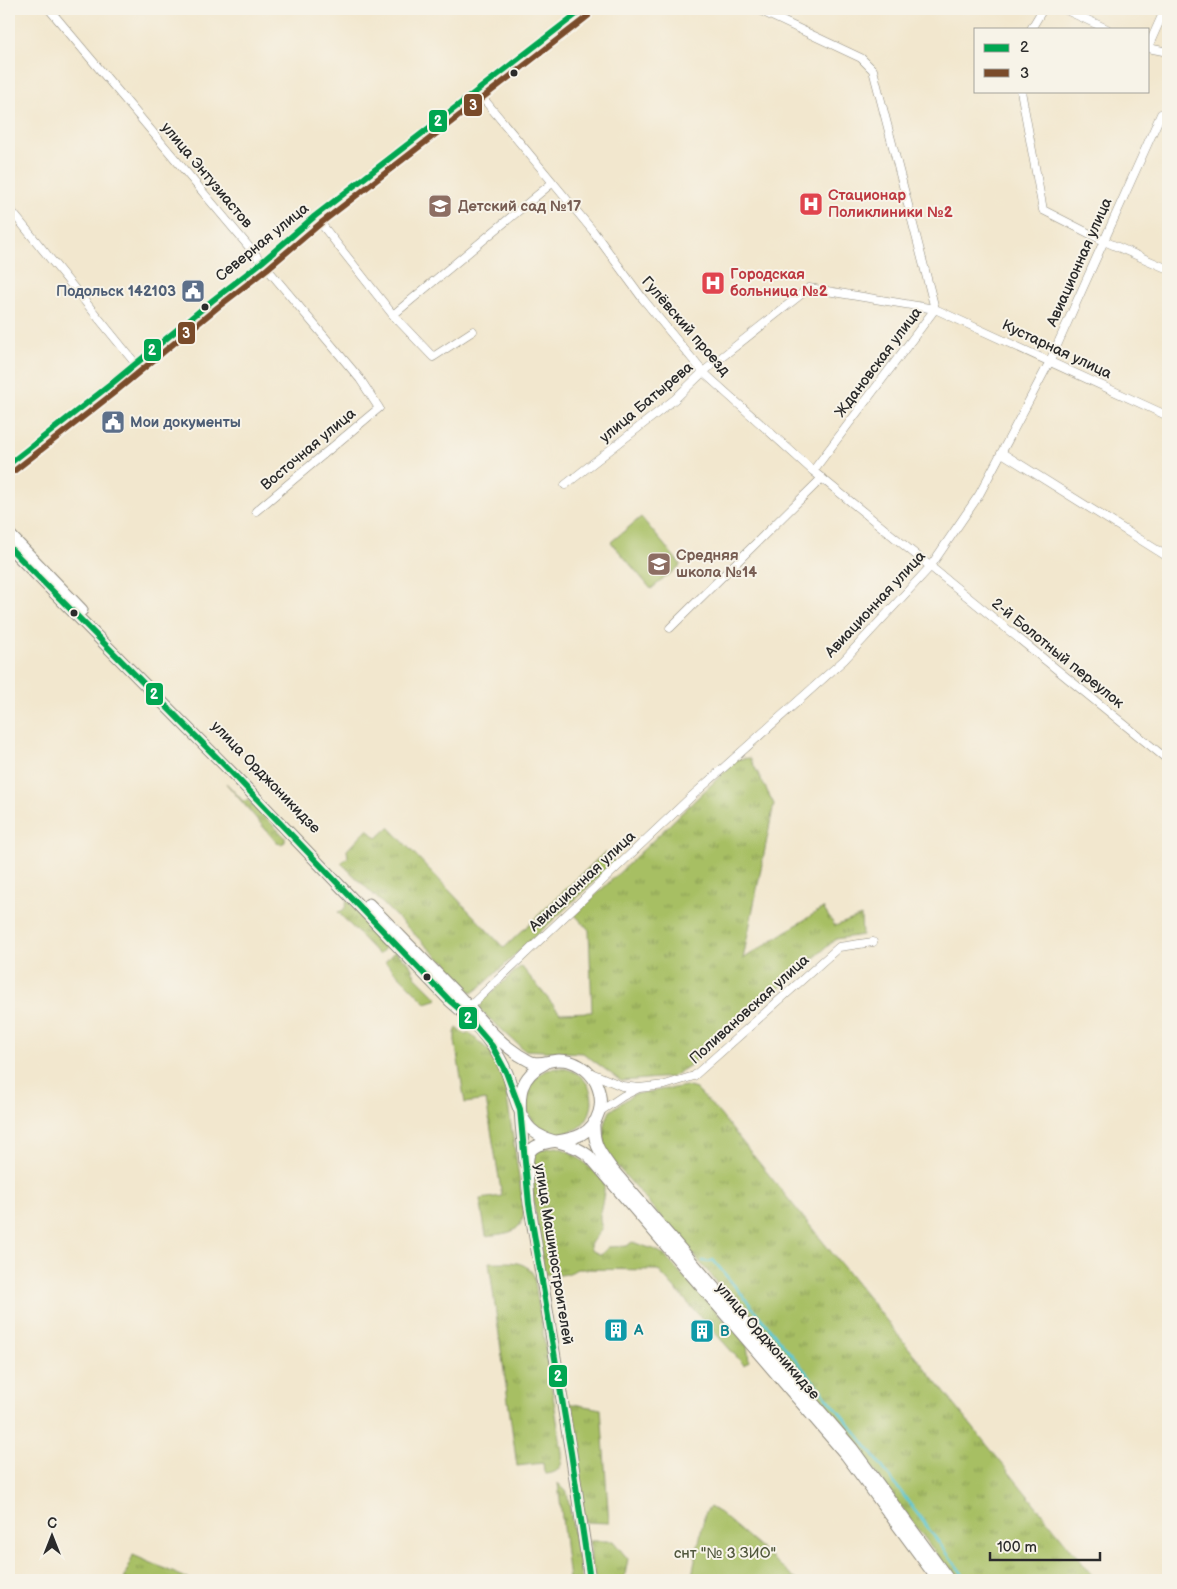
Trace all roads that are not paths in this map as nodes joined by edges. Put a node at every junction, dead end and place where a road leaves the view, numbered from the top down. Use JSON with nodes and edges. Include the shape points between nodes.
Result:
{"nodes":[{"id":1,"x":49,"y":9,"type":"edge"},
{"id":2,"x":583,"y":9,"type":"edge"},
{"id":3,"x":757,"y":9,"type":"edge"},
{"id":4,"x":1043,"y":9,"type":"edge"},
{"id":5,"x":1064,"y":9,"type":"edge"},
{"id":6,"x":1165,"y":9,"type":"edge"},
{"id":7,"x":1032,"y":28,"type":"edge"},
{"id":8,"x":1105,"y":28,"type":"edge"},
{"id":9,"x":1150,"y":43,"type":"edge"},
{"id":10,"x":1150,"y":48,"type":"edge"},
{"id":11,"x":1168,"y":52,"type":"edge"},
{"id":12,"x":477,"y":91,"type":"junction"},
{"id":13,"x":1021,"y":92,"type":"edge"},
{"id":14,"x":1161,"y":114,"type":"dead end"},
{"id":15,"x":552,"y":183,"type":"junction"},
{"id":16,"x":9,"y":208,"type":"edge"},
{"id":17,"x":315,"y":216,"type":"junction"},
{"id":18,"x":1104,"y":241,"type":"junction"},
{"id":19,"x":262,"y":262,"type":"junction"},
{"id":20,"x":1168,"y":269,"type":"edge"},
{"id":21,"x":935,"y":309,"type":"junction"},
{"id":22,"x":393,"y":315,"type":"junction"},
{"id":23,"x":473,"y":331,"type":"dead end"},
{"id":24,"x":1050,"y":360,"type":"junction"},
{"id":25,"x":136,"y":363,"type":"junction"},
{"id":26,"x":704,"y":372,"type":"junction"},
{"id":27,"x":379,"y":408,"type":"joint"},
{"id":28,"x":1168,"y":416,"type":"edge"},
{"id":29,"x":1002,"y":453,"type":"junction"},
{"id":30,"x":9,"y":464,"type":"edge"},
{"id":31,"x":813,"y":471,"type":"junction"},
{"id":32,"x":822,"y":478,"type":"junction"},
{"id":33,"x":565,"y":485,"type":"dead end"},
{"id":34,"x":256,"y":511,"type":"dead end"},
{"id":35,"x":9,"y":534,"type":"edge"},
{"id":36,"x":9,"y":548,"type":"edge"},
{"id":37,"x":1168,"y":557,"type":"edge"},
{"id":38,"x":930,"y":567,"type":"junction"},
{"id":39,"x":670,"y":628,"type":"dead end"},
{"id":40,"x":1168,"y":760,"type":"edge"},
{"id":41,"x":873,"y":942,"type":"dead end"},
{"id":42,"x":469,"y":1007,"type":"junction"},
{"id":43,"x":496,"y":1044,"type":"junction"},
{"id":44,"x":547,"y":1062,"type":"junction"},
{"id":45,"x":588,"y":1072,"type":"junction"},
{"id":46,"x":639,"y":1088,"type":"junction"},
{"id":47,"x":520,"y":1109,"type":"junction"},
{"id":48,"x":596,"y":1117,"type":"junction"},
{"id":49,"x":557,"y":1141,"type":"junction"},
{"id":50,"x":529,"y":1204,"type":"junction"},
{"id":51,"x":590,"y":1580,"type":"edge"},
{"id":52,"x":938,"y":1580,"type":"edge"},
{"id":53,"x":949,"y":1580,"type":"edge"}],
"edges":[{"from":1,"to":19,"type":"street","name":"улица Энтузиастов"},
{"from":2,"to":12,"type":"street","name":"Северная улица"},
{"from":3,"to":21,"type":"street","name":"Ждановская улица","via":[[861,58],[873,70]]},
{"from":4,"to":7,"type":"street"},
{"from":5,"to":8,"type":"street"},
{"from":6,"to":9,"type":"street"},
{"from":10,"to":11,"type":"street"},
{"from":12,"to":15,"type":"street","name":"Гулёвский проезд"},
{"from":12,"to":17,"type":"street","name":"Северная улица"},
{"from":13,"to":18,"type":"street","via":[[1043,210]]},
{"from":14,"to":18,"type":"street","name":"Авиационная улица"},
{"from":15,"to":22,"type":"street"},
{"from":15,"to":26,"type":"street","name":"Гулёвский проезд"},
{"from":16,"to":25,"type":"street"},
{"from":17,"to":19,"type":"street","name":"Северная улица"},
{"from":17,"to":22,"type":"street"},
{"from":18,"to":20,"type":"street"},
{"from":18,"to":24,"type":"street","name":"Авиационная улица"},
{"from":19,"to":25,"type":"street","name":"Северная улица"},
{"from":19,"to":27,"type":"street","name":"улица Энтузиастов","via":[[360,380]]},
{"from":21,"to":24,"type":"street","name":"Кустарная улица"},
{"from":21,"to":26,"type":"street","name":"улица Батырева","via":[[809,288]]},
{"from":21,"to":31,"type":"street","name":"Ждановская улица"},
{"from":22,"to":23,"type":"street","via":[[433,357]]},
{"from":24,"to":28,"type":"street","name":"Кустарная улица"},
{"from":24,"to":29,"type":"street","name":"Авиационная улица"},
{"from":25,"to":30,"type":"street","name":"Северная улица"},
{"from":26,"to":31,"type":"street","name":"Гулёвский проезд"},
{"from":26,"to":33,"type":"street","name":"улица Батырева","via":[[675,399]]},
{"from":27,"to":34,"type":"street","name":"Восточная улица"},
{"from":29,"to":37,"type":"street"},
{"from":29,"to":38,"type":"street","name":"Авиационная улица","via":[[979,495]]},
{"from":31,"to":32,"type":"street","name":"Гулёвский проезд"},
{"from":32,"to":38,"type":"street","name":"Гулёвский проезд"},
{"from":32,"to":39,"type":"street"},
{"from":35,"to":42,"type":"main road","name":"улица Орджоникидзе"},
{"from":36,"to":43,"type":"main road","name":"улица Орджоникидзе","via":[[238,779],[450,1001]]},
{"from":38,"to":40,"type":"street","name":"2-й Болотный переулок"},
{"from":38,"to":42,"type":"street","name":"Авиационная улица","via":[[844,660],[692,796]]},
{"from":41,"to":46,"type":"street","name":"Поливановская улица","via":[[839,947],[694,1076],[665,1085]]},
{"from":42,"to":43,"type":"main road","name":"улица Орджоникидзе"},
{"from":43,"to":44,"type":"main road","via":[[533,1063]]},
{"from":43,"to":47,"type":"main road"},
{"from":44,"to":45,"type":"main road","via":[[569,1061]]},
{"from":44,"to":47,"type":"main road","via":[[537,1067],[522,1086]]},
{"from":45,"to":46,"type":"street","via":[[622,1086]]},
{"from":45,"to":48,"type":"main road","via":[[599,1091]]},
{"from":46,"to":48,"type":"street"},
{"from":47,"to":49,"type":"main road","via":[[533,1131]]},
{"from":47,"to":50,"type":"main road","name":"улица Машиностроителей"},
{"from":48,"to":49,"type":"main road","via":[[587,1131],[578,1137]]},
{"from":48,"to":53,"type":"main road","name":"улица Орджоникидзе","via":[[594,1137],[598,1150],[852,1448]]},
{"from":49,"to":50,"type":"main road","via":[[534,1147],[529,1154]]},
{"from":49,"to":52,"type":"main road","name":"улица Орджоникидзе","via":[[589,1156],[846,1454]]},
{"from":50,"to":51,"type":"main road","name":"улица Машиностроителей"}]}
